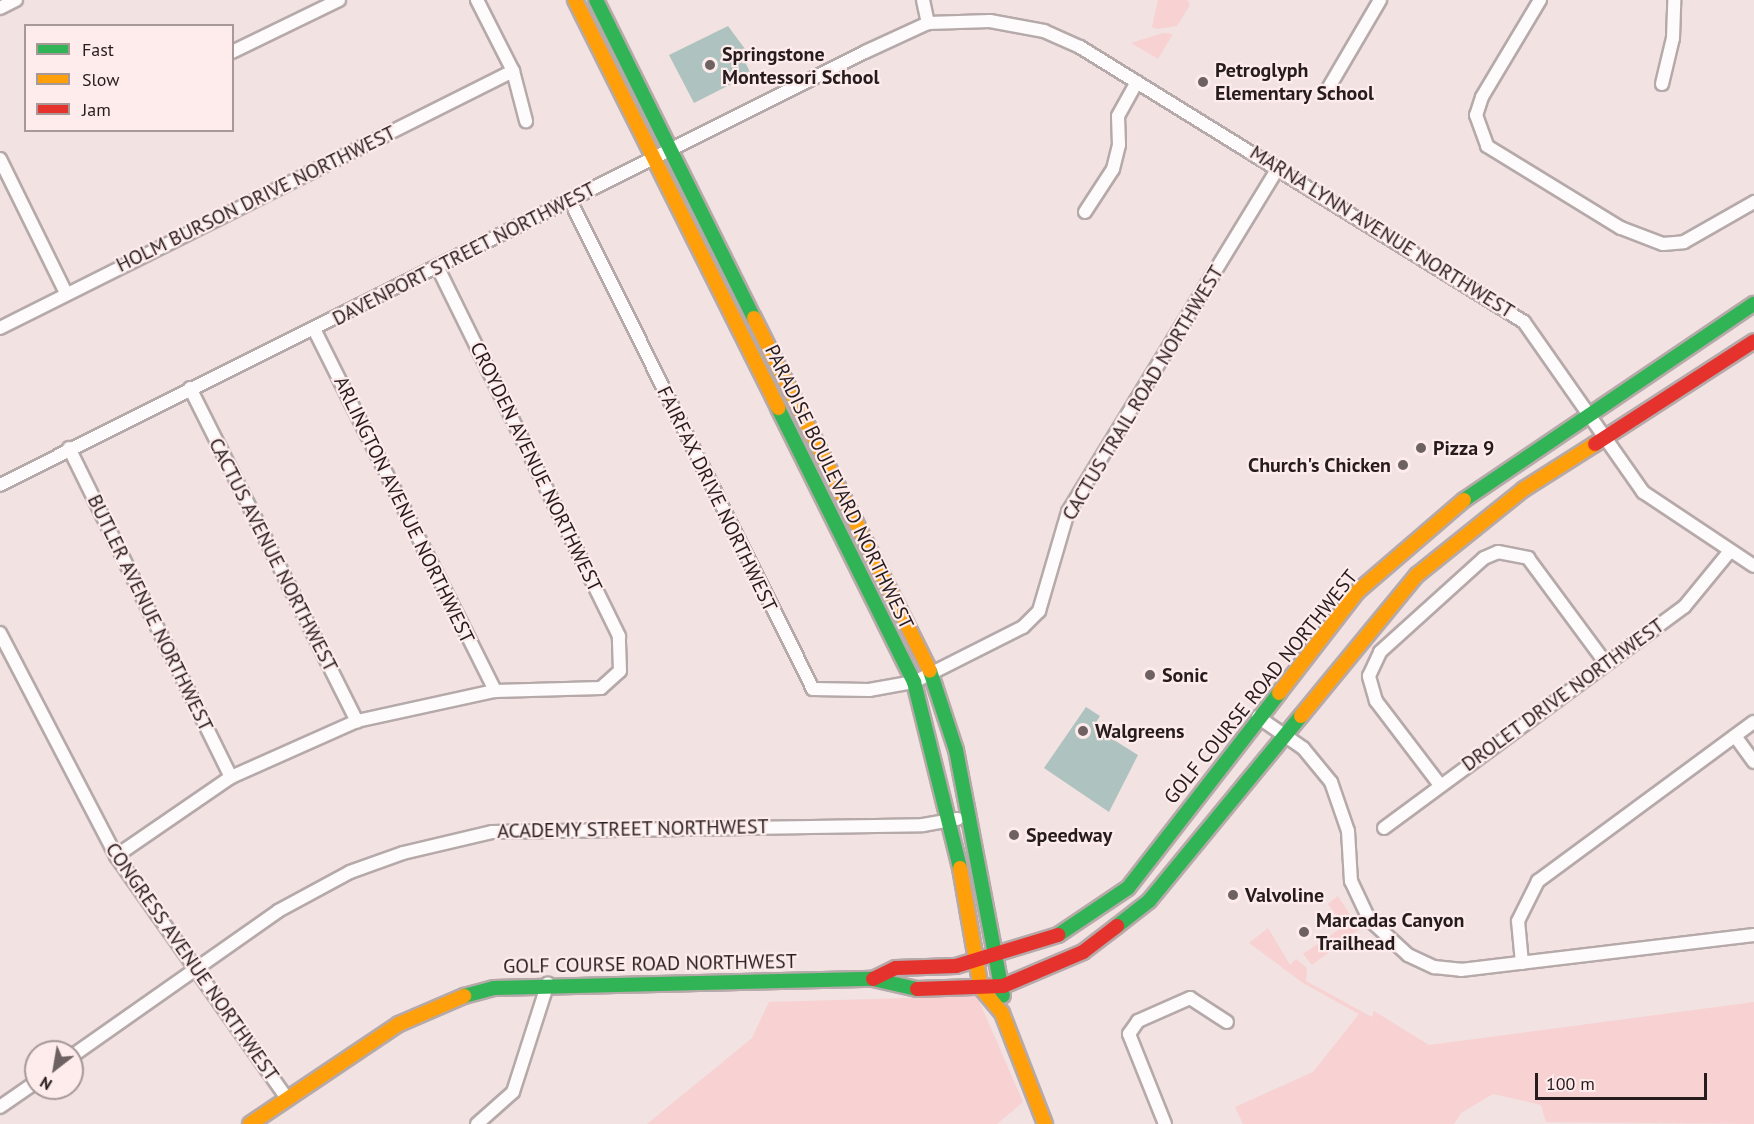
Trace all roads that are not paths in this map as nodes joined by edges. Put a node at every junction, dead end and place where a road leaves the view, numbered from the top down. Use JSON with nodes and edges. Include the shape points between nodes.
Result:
{"nodes":[{"id":1,"x":16,"y":0,"type":"edge"},
{"id":2,"x":339,"y":0,"type":"edge"},
{"id":3,"x":477,"y":0,"type":"edge"},
{"id":4,"x":575,"y":0,"type":"edge"},
{"id":5,"x":596,"y":0,"type":"edge"},
{"id":6,"x":923,"y":0,"type":"edge"},
{"id":7,"x":1380,"y":0,"type":"edge"},
{"id":8,"x":1540,"y":0,"type":"edge"},
{"id":9,"x":1674,"y":0,"type":"edge"},
{"id":10,"x":0,"y":8,"type":"edge"},
{"id":11,"x":928,"y":23,"type":"junction"},
{"id":12,"x":234,"y":51,"type":"edge"},
{"id":13,"x":513,"y":71,"type":"junction"},
{"id":14,"x":1137,"y":82,"type":"junction"},
{"id":15,"x":1662,"y":84,"type":"dead end"},
{"id":16,"x":1329,"y":87,"type":"dead end"},
{"id":17,"x":526,"y":121,"type":"dead end"},
{"id":18,"x":671,"y":152,"type":"junction"},
{"id":19,"x":0,"y":159,"type":"edge"},
{"id":20,"x":656,"y":160,"type":"junction"},
{"id":21,"x":1278,"y":168,"type":"junction"},
{"id":22,"x":570,"y":200,"type":"junction"},
{"id":23,"x":1754,"y":202,"type":"edge"},
{"id":24,"x":1085,"y":212,"type":"dead end"},
{"id":25,"x":692,"y":238,"type":"junction"},
{"id":26,"x":437,"y":266,"type":"junction"},
{"id":27,"x":735,"y":279,"type":"junction"},
{"id":28,"x":66,"y":293,"type":"junction"},
{"id":29,"x":1754,"y":304,"type":"edge"},
{"id":30,"x":0,"y":328,"type":"edge"},
{"id":31,"x":314,"y":329,"type":"junction"},
{"id":32,"x":1754,"y":341,"type":"edge"},
{"id":33,"x":190,"y":388,"type":"junction"},
{"id":34,"x":1588,"y":412,"type":"junction"},
{"id":35,"x":789,"y":429,"type":"junction"},
{"id":36,"x":815,"y":440,"type":"junction"},
{"id":37,"x":1606,"y":440,"type":"junction"},
{"id":38,"x":69,"y":448,"type":"junction"},
{"id":39,"x":824,"y":458,"type":"junction"},
{"id":40,"x":815,"y":482,"type":"junction"},
{"id":41,"x":0,"y":485,"type":"edge"},
{"id":42,"x":857,"y":524,"type":"junction"},
{"id":43,"x":1730,"y":550,"type":"junction"},
{"id":44,"x":851,"y":555,"type":"junction"},
{"id":45,"x":1754,"y":566,"type":"edge"},
{"id":46,"x":0,"y":633,"type":"edge"},
{"id":47,"x":1605,"y":662,"type":"junction"},
{"id":48,"x":931,"y":673,"type":"junction"},
{"id":49,"x":914,"y":682,"type":"junction"},
{"id":50,"x":495,"y":691,"type":"junction"},
{"id":51,"x":1258,"y":717,"type":"junction"},
{"id":52,"x":357,"y":721,"type":"junction"},
{"id":53,"x":1754,"y":722,"type":"edge"},
{"id":54,"x":1284,"y":732,"type":"junction"},
{"id":55,"x":1735,"y":736,"type":"junction"},
{"id":56,"x":1754,"y":762,"type":"edge"},
{"id":57,"x":231,"y":777,"type":"junction"},
{"id":58,"x":1440,"y":785,"type":"junction"},
{"id":59,"x":967,"y":817,"type":"junction"},
{"id":60,"x":951,"y":820,"type":"junction"},
{"id":61,"x":1384,"y":828,"type":"dead end"},
{"id":62,"x":116,"y":855,"type":"junction"},
{"id":63,"x":1754,"y":934,"type":"edge"},
{"id":64,"x":994,"y":956,"type":"junction"},
{"id":65,"x":974,"y":961,"type":"junction"},
{"id":66,"x":1522,"y":963,"type":"junction"},
{"id":67,"x":194,"y":970,"type":"junction"},
{"id":68,"x":873,"y":979,"type":"junction"},
{"id":69,"x":548,"y":983,"type":"junction"},
{"id":70,"x":1003,"y":986,"type":"junction"},
{"id":71,"x":981,"y":988,"type":"junction"},
{"id":72,"x":1002,"y":1013,"type":"junction"},
{"id":73,"x":1227,"y":1022,"type":"dead end"},
{"id":74,"x":84,"y":1048,"type":"edge"},
{"id":75,"x":24,"y":1090,"type":"edge"},
{"id":76,"x":287,"y":1098,"type":"junction"},
{"id":77,"x":0,"y":1107,"type":"edge"},
{"id":78,"x":250,"y":1124,"type":"edge"},
{"id":79,"x":477,"y":1124,"type":"edge"},
{"id":80,"x":1045,"y":1124,"type":"edge"},
{"id":81,"x":1165,"y":1124,"type":"edge"}],
"edges":[{"from":1,"to":10,"type":"street"},
{"from":2,"to":12,"type":"street"},
{"from":3,"to":13,"type":"street"},
{"from":4,"to":20,"type":"main road","name":"PARADISE BOULEVARD NORTHWEST"},
{"from":5,"to":18,"type":"main road","name":"PARADISE BOULEVARD NORTHWEST"},
{"from":6,"to":11,"type":"street"},
{"from":7,"to":16,"type":"street"},
{"from":8,"to":23,"type":"street","via":[[1482,97],[1476,115],[1487,146],[1642,239],[1684,242]]},
{"from":9,"to":15,"type":"street","via":[[1673,38]]},
{"from":11,"to":14,"type":"street","name":"MARNA LYNN AVENUE NORTHWEST","via":[[990,21],[1044,31]]},
{"from":11,"to":18,"type":"street","name":"DAVENPORT STREET NORTHWEST"},
{"from":13,"to":17,"type":"street"},
{"from":13,"to":28,"type":"street","name":"HOLM BURSON DRIVE NORTHWEST"},
{"from":14,"to":21,"type":"street","name":"MARNA LYNN AVENUE NORTHWEST"},
{"from":14,"to":24,"type":"street","via":[[1118,116],[1113,169]]},
{"from":18,"to":20,"type":"street","name":"DAVENPORT STREET NORTHWEST"},
{"from":18,"to":27,"type":"main road","name":"PARADISE BOULEVARD NORTHWEST"},
{"from":19,"to":28,"type":"street"},
{"from":20,"to":22,"type":"street","name":"DAVENPORT STREET NORTHWEST"},
{"from":20,"to":25,"type":"main road","name":"PARADISE BOULEVARD NORTHWEST"},
{"from":21,"to":34,"type":"street","name":"MARNA LYNN AVENUE NORTHWEST","via":[[1524,322]]},
{"from":21,"to":48,"type":"street","name":"CACTUS TRAIL ROAD NORTHWEST","via":[[1068,512],[1039,611],[1023,627]]},
{"from":22,"to":26,"type":"street","name":"DAVENPORT STREET NORTHWEST"},
{"from":22,"to":49,"type":"street","name":"FAIRFAX DRIVE NORTHWEST","via":[[813,689],[869,690]]},
{"from":25,"to":27,"type":"main road","via":[[721,272]]},
{"from":25,"to":35,"type":"main road","name":"PARADISE BOULEVARD NORTHWEST"},
{"from":26,"to":31,"type":"street","name":"DAVENPORT STREET NORTHWEST"},
{"from":26,"to":50,"type":"street","name":"CROYDEN AVENUE NORTHWEST","via":[[619,636],[620,671],[601,688]]},
{"from":27,"to":36,"type":"main road","name":"PARADISE BOULEVARD NORTHWEST"},
{"from":28,"to":30,"type":"street","name":"HOLM BURSON DRIVE NORTHWEST"},
{"from":29,"to":34,"type":"main road","name":"GOLF COURSE ROAD NORTHWEST"},
{"from":31,"to":33,"type":"street","name":"DAVENPORT STREET NORTHWEST"},
{"from":31,"to":50,"type":"street","name":"ARLINGTON AVENUE NORTHWEST"},
{"from":32,"to":37,"type":"main road","name":"GOLF COURSE ROAD NORTHWEST"},
{"from":33,"to":38,"type":"street","name":"DAVENPORT STREET NORTHWEST"},
{"from":33,"to":52,"type":"street","name":"CACTUS AVENUE NORTHWEST"},
{"from":34,"to":37,"type":"street","name":"MARNA LYNN AVENUE NORTHWEST"},
{"from":34,"to":51,"type":"main road","name":"GOLF COURSE ROAD NORTHWEST","via":[[1463,501],[1357,592]]},
{"from":35,"to":36,"type":"main road"},
{"from":35,"to":40,"type":"main road","name":"PARADISE BOULEVARD NORTHWEST"},
{"from":36,"to":39,"type":"main road","name":"PARADISE BOULEVARD NORTHWEST","via":[[831,442]]},
{"from":37,"to":43,"type":"street","name":"MARNA LYNN AVENUE NORTHWEST","via":[[1643,492]]},
{"from":37,"to":54,"type":"main road","name":"GOLF COURSE ROAD NORTHWEST","via":[[1524,489],[1417,575]]},
{"from":38,"to":41,"type":"street","name":"DAVENPORT STREET NORTHWEST"},
{"from":38,"to":57,"type":"street","name":"BUTLER AVENUE NORTHWEST"},
{"from":39,"to":40,"type":"main road"},
{"from":39,"to":42,"type":"main road","name":"PARADISE BOULEVARD NORTHWEST"},
{"from":40,"to":44,"type":"main road","name":"PARADISE BOULEVARD NORTHWEST"},
{"from":42,"to":44,"type":"main road"},
{"from":42,"to":48,"type":"main road","name":"PARADISE BOULEVARD NORTHWEST"},
{"from":43,"to":45,"type":"street","name":"MARNA LYNN AVENUE NORTHWEST"},
{"from":43,"to":47,"type":"street","name":"DROLET DRIVE NORTHWEST","via":[[1684,607]]},
{"from":44,"to":49,"type":"main road","name":"PARADISE BOULEVARD NORTHWEST"},
{"from":46,"to":62,"type":"street","name":"CONGRESS AVENUE NORTHWEST"},
{"from":47,"to":58,"type":"street","name":"DROLET DRIVE NORTHWEST"},
{"from":47,"to":58,"type":"street","via":[[1539,569],[1514,552],[1484,558],[1380,652],[1369,676],[1376,701]]},
{"from":48,"to":49,"type":"street","name":"FAIRFAX DRIVE NORTHWEST"},
{"from":48,"to":59,"type":"main road","name":"PARADISE BOULEVARD NORTHWEST","via":[[956,750]]},
{"from":49,"to":60,"type":"main road","name":"PARADISE BOULEVARD NORTHWEST"},
{"from":50,"to":52,"type":"street"},
{"from":51,"to":54,"type":"street"},
{"from":51,"to":64,"type":"main road","name":"GOLF COURSE ROAD NORTHWEST","via":[[1128,888],[1065,933]]},
{"from":52,"to":57,"type":"street"},
{"from":53,"to":55,"type":"street"},
{"from":54,"to":66,"type":"street","via":[[1331,782],[1348,831],[1351,881],[1382,936],[1434,967],[1461,970]]},
{"from":54,"to":70,"type":"main road","name":"GOLF COURSE ROAD NORTHWEST","via":[[1217,824],[1149,902],[1083,952]]},
{"from":55,"to":56,"type":"street"},
{"from":55,"to":66,"type":"street","via":[[1538,881],[1518,921]]},
{"from":57,"to":62,"type":"street"},
{"from":58,"to":61,"type":"street","name":"DROLET DRIVE NORTHWEST"},
{"from":59,"to":60,"type":"street","name":"ACADEMY STREET NORTHWEST"},
{"from":59,"to":64,"type":"main road","name":"PARADISE BOULEVARD NORTHWEST"},
{"from":60,"to":65,"type":"main road","name":"PARADISE BOULEVARD NORTHWEST"},
{"from":60,"to":67,"type":"street","name":"ACADEMY STREET NORTHWEST","via":[[492,832],[403,853],[350,872],[278,911]]},
{"from":62,"to":67,"type":"street","name":"CONGRESS AVENUE NORTHWEST"},
{"from":63,"to":66,"type":"street"},
{"from":64,"to":65,"type":"main road","name":"GOLF COURSE ROAD NORTHWEST"},
{"from":64,"to":70,"type":"main road","name":"PARADISE BOULEVARD NORTHWEST"},
{"from":65,"to":68,"type":"main road","name":"GOLF COURSE ROAD NORTHWEST","via":[[896,968]]},
{"from":65,"to":71,"type":"main road","name":"PARADISE BOULEVARD NORTHWEST"},
{"from":67,"to":74,"type":"street","name":"ACADEMY STREET NORTHWEST"},
{"from":67,"to":76,"type":"street","name":"CONGRESS AVENUE NORTHWEST"},
{"from":68,"to":69,"type":"main road","name":"GOLF COURSE ROAD NORTHWEST"},
{"from":68,"to":71,"type":"main road","name":"GOLF COURSE ROAD NORTHWEST","via":[[899,989]]},
{"from":69,"to":76,"type":"main road","name":"GOLF COURSE ROAD NORTHWEST","via":[[494,988],[441,1002]]},
{"from":69,"to":79,"type":"street","via":[[513,1092]]},
{"from":70,"to":71,"type":"main road","name":"GOLF COURSE ROAD NORTHWEST"},
{"from":70,"to":72,"type":"main road","name":"PARADISE BOULEVARD NORTHWEST"},
{"from":71,"to":72,"type":"main road","name":"PARADISE BOULEVARD NORTHWEST"},
{"from":72,"to":80,"type":"main road","name":"PARADISE BOULEVARD NORTHWEST"},
{"from":73,"to":81,"type":"street","via":[[1190,998],[1138,1021],[1129,1034]]},
{"from":75,"to":77,"type":"street"},
{"from":76,"to":78,"type":"main road","name":"GOLF COURSE ROAD NORTHWEST"}]}
